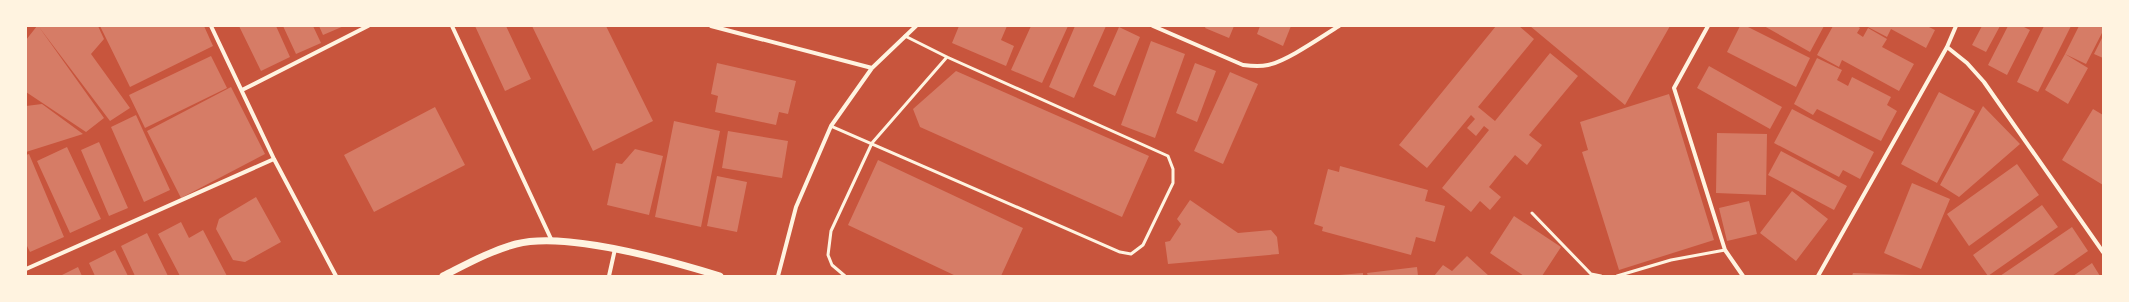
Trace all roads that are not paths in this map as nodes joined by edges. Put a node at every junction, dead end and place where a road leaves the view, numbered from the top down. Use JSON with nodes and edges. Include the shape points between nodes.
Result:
{"nodes":[{"id":1,"x":211,"y":26,"type":"edge"},
{"id":2,"x":368,"y":26,"type":"edge"},
{"id":3,"x":452,"y":26,"type":"edge"},
{"id":4,"x":711,"y":26,"type":"edge"},
{"id":5,"x":916,"y":26,"type":"edge"},
{"id":6,"x":1154,"y":26,"type":"edge"},
{"id":7,"x":1339,"y":26,"type":"edge"},
{"id":8,"x":1708,"y":26,"type":"edge"},
{"id":9,"x":1956,"y":26,"type":"edge"},
{"id":10,"x":906,"y":36,"type":"junction"},
{"id":11,"x":1947,"y":48,"type":"junction"},
{"id":12,"x":948,"y":57,"type":"junction"},
{"id":13,"x":872,"y":68,"type":"junction"},
{"id":14,"x":242,"y":90,"type":"junction"},
{"id":15,"x":832,"y":126,"type":"junction"},
{"id":16,"x":872,"y":142,"type":"junction"},
{"id":17,"x":274,"y":159,"type":"junction"},
{"id":18,"x":1532,"y":213,"type":"dead end"},
{"id":19,"x":2103,"y":241,"type":"edge"},
{"id":20,"x":552,"y":242,"type":"junction"},
{"id":21,"x":2100,"y":247,"type":"junction"},
{"id":22,"x":616,"y":249,"type":"junction"},
{"id":23,"x":1725,"y":250,"type":"junction"},
{"id":24,"x":2103,"y":252,"type":"edge"},
{"id":25,"x":26,"y":269,"type":"edge"},
{"id":26,"x":336,"y":276,"type":"edge"},
{"id":27,"x":443,"y":276,"type":"edge"},
{"id":28,"x":609,"y":276,"type":"edge"},
{"id":29,"x":720,"y":276,"type":"edge"},
{"id":30,"x":778,"y":276,"type":"edge"},
{"id":31,"x":845,"y":276,"type":"edge"},
{"id":32,"x":1601,"y":276,"type":"edge"},
{"id":33,"x":1617,"y":276,"type":"edge"},
{"id":34,"x":1743,"y":276,"type":"edge"},
{"id":35,"x":1818,"y":276,"type":"edge"}],
"edges":[{"from":1,"to":14,"type":"street"},
{"from":2,"to":14,"type":"street"},
{"from":3,"to":20,"type":"street"},
{"from":4,"to":13,"type":"street"},
{"from":5,"to":10,"type":"street"},
{"from":6,"to":7,"type":"street","via":[[1243,65],[1256,66],[1269,65],[1281,60]]},
{"from":8,"to":23,"type":"street","via":[[1674,88]]},
{"from":9,"to":11,"type":"street"},
{"from":10,"to":12,"type":"lane"},
{"from":10,"to":13,"type":"street"},
{"from":11,"to":21,"type":"street","via":[[1967,63],[1984,82]]},
{"from":11,"to":35,"type":"street"},
{"from":12,"to":16,"type":"lane"},
{"from":12,"to":16,"type":"lane","via":[[1168,156],[1173,169],[1173,183],[1143,245],[1131,254],[1120,252]]},
{"from":13,"to":15,"type":"street"},
{"from":14,"to":17,"type":"street"},
{"from":15,"to":16,"type":"lane"},
{"from":15,"to":30,"type":"street","via":[[796,207]]},
{"from":16,"to":31,"type":"lane","via":[[831,231],[828,255],[832,265]]},
{"from":17,"to":25,"type":"street"},
{"from":17,"to":26,"type":"street"},
{"from":18,"to":32,"type":"lane","via":[[1591,274]]},
{"from":19,"to":21,"type":"street"},
{"from":20,"to":22,"type":"street"},
{"from":20,"to":27,"type":"street","via":[[517,244],[480,257]]},
{"from":21,"to":24,"type":"street"},
{"from":22,"to":28,"type":"street"},
{"from":22,"to":29,"type":"street"},
{"from":23,"to":33,"type":"lane","via":[[1671,260]]},
{"from":23,"to":34,"type":"street"}]}
